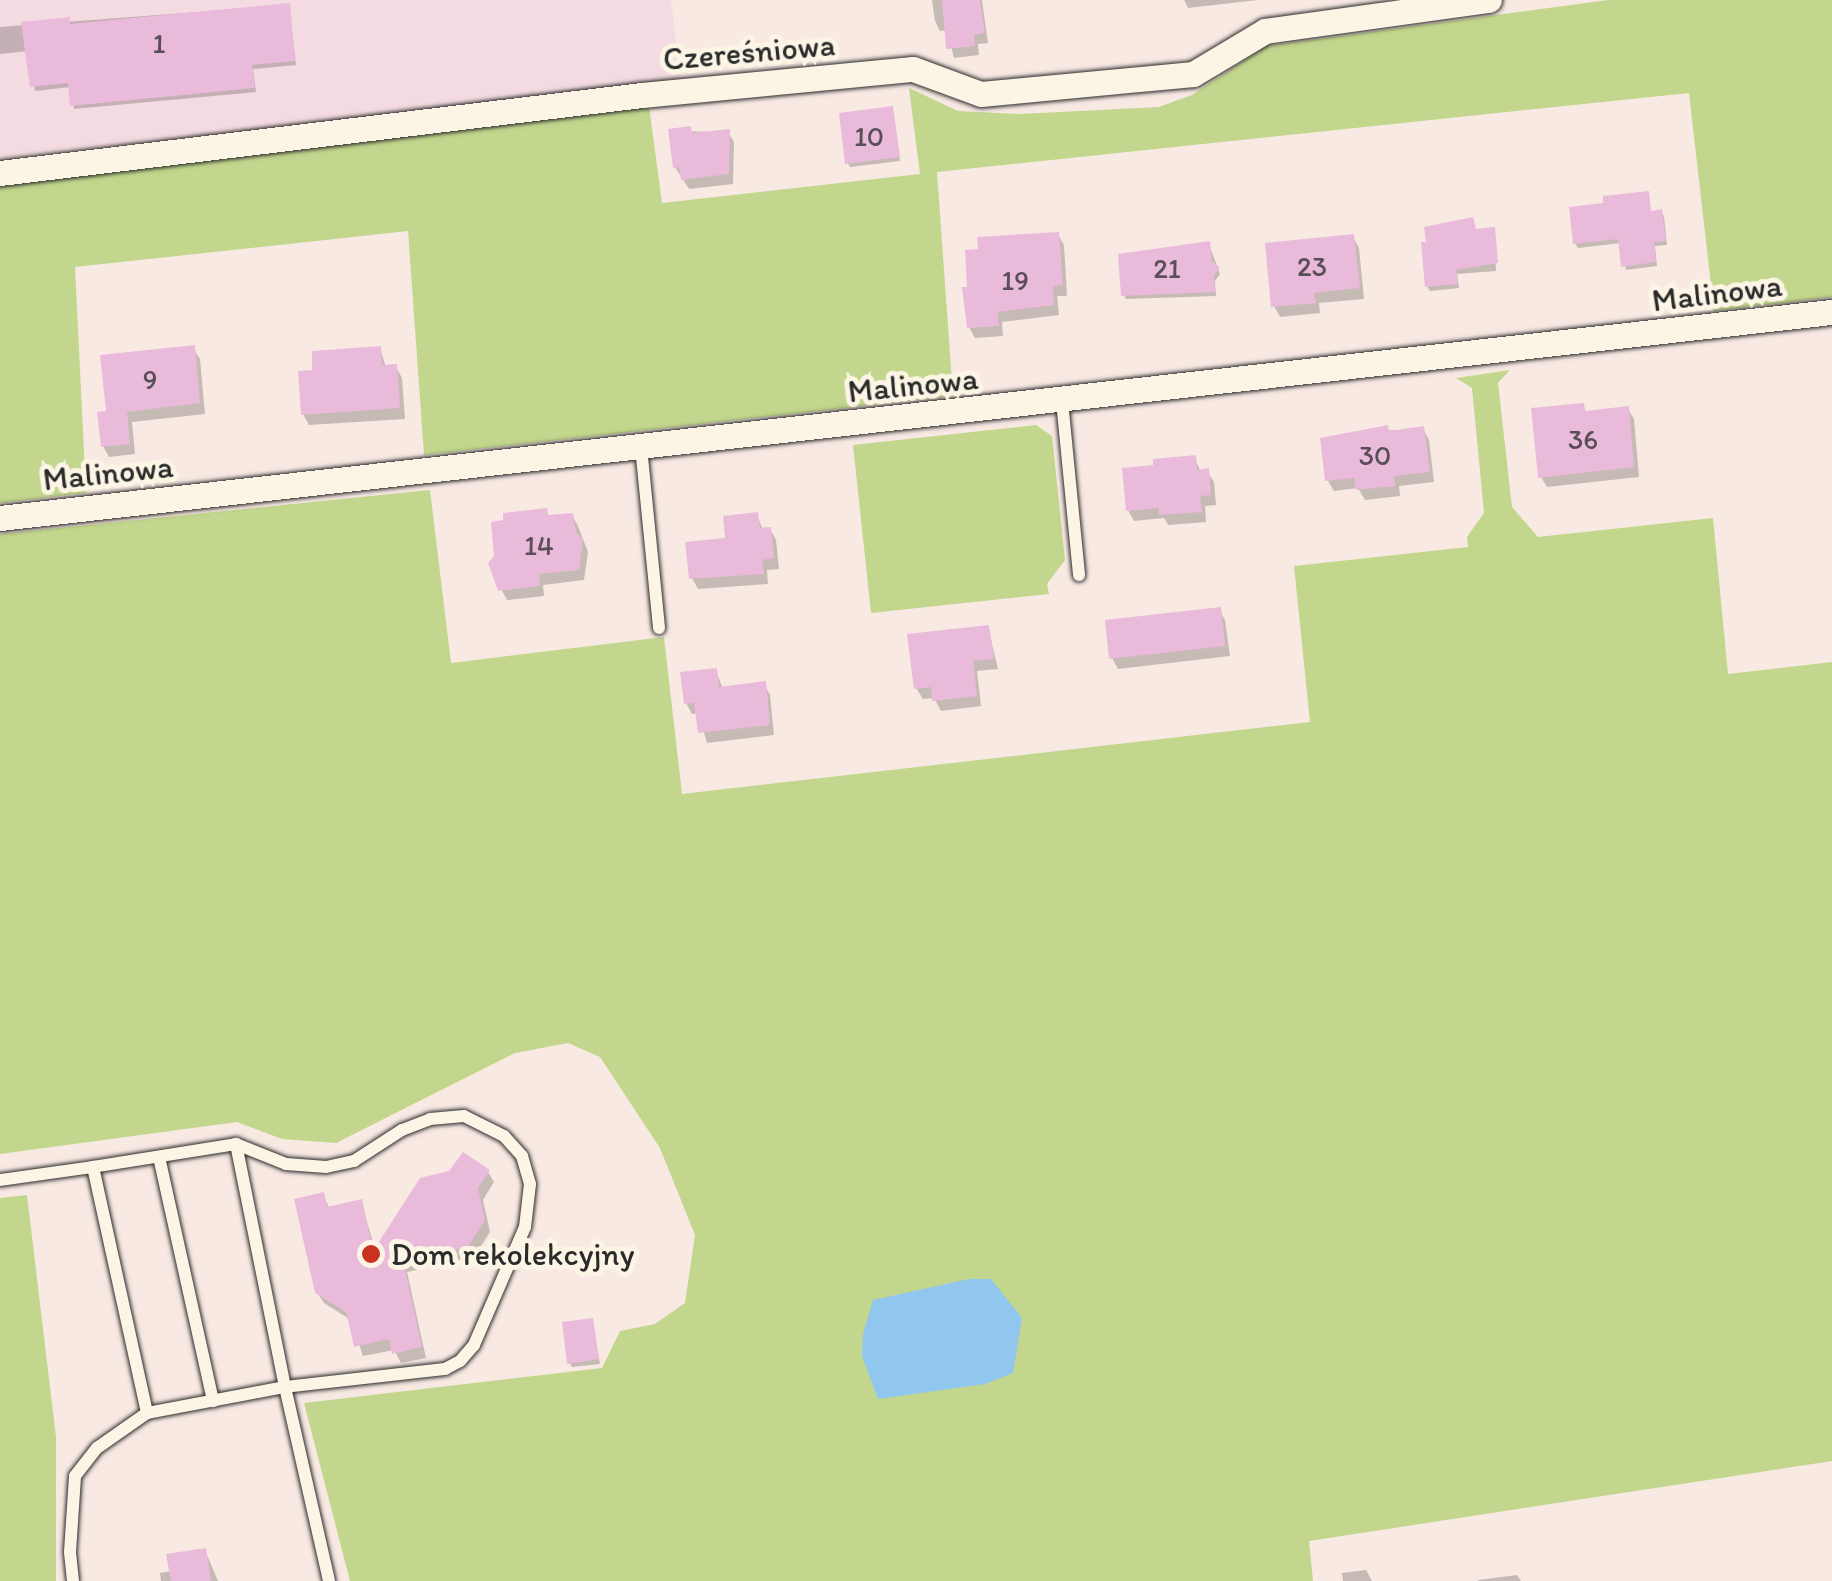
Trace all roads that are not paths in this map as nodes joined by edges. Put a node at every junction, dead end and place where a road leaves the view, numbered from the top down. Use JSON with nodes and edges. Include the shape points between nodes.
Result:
{"nodes":[{"id":1,"x":1489,"y":0,"type":"edge"},
{"id":2,"x":0,"y":172,"type":"edge"},
{"id":3,"x":1832,"y":312,"type":"edge"},
{"id":4,"x":1062,"y":401,"type":"junction"},
{"id":5,"x":641,"y":447,"type":"junction"},
{"id":6,"x":0,"y":518,"type":"edge"},
{"id":7,"x":1079,"y":574,"type":"dead end"},
{"id":8,"x":659,"y":628,"type":"dead end"},
{"id":9,"x":236,"y":1144,"type":"junction"},
{"id":10,"x":159,"y":1157,"type":"junction"},
{"id":11,"x":93,"y":1167,"type":"junction"},
{"id":12,"x":0,"y":1180,"type":"edge"},
{"id":13,"x":286,"y":1387,"type":"junction"},
{"id":14,"x":213,"y":1401,"type":"junction"},
{"id":15,"x":146,"y":1412,"type":"junction"},
{"id":16,"x":74,"y":1581,"type":"edge"},
{"id":17,"x":329,"y":1581,"type":"edge"}],
"edges":[{"from":1,"to":2,"type":"street","name":"Czereśniowa","via":[[1264,31],[1193,74],[982,94],[913,69]]},
{"from":3,"to":4,"type":"street","name":"Malinowa"},
{"from":4,"to":5,"type":"street","name":"Malinowa"},
{"from":4,"to":7,"type":"lane"},
{"from":5,"to":6,"type":"street","name":"Malinowa"},
{"from":5,"to":8,"type":"lane"},
{"from":9,"to":10,"type":"lane"},
{"from":9,"to":13,"type":"lane"},
{"from":9,"to":13,"type":"lane","via":[[286,1164],[326,1167],[354,1161],[430,1119],[464,1116],[504,1136],[522,1156],[530,1184],[525,1227],[474,1346],[460,1361],[445,1369]]},
{"from":10,"to":11,"type":"lane"},
{"from":10,"to":14,"type":"lane"},
{"from":11,"to":12,"type":"lane"},
{"from":11,"to":15,"type":"lane"},
{"from":13,"to":14,"type":"lane"},
{"from":13,"to":17,"type":"lane"},
{"from":14,"to":15,"type":"lane"},
{"from":15,"to":16,"type":"lane","via":[[97,1448],[75,1476]]}]}
